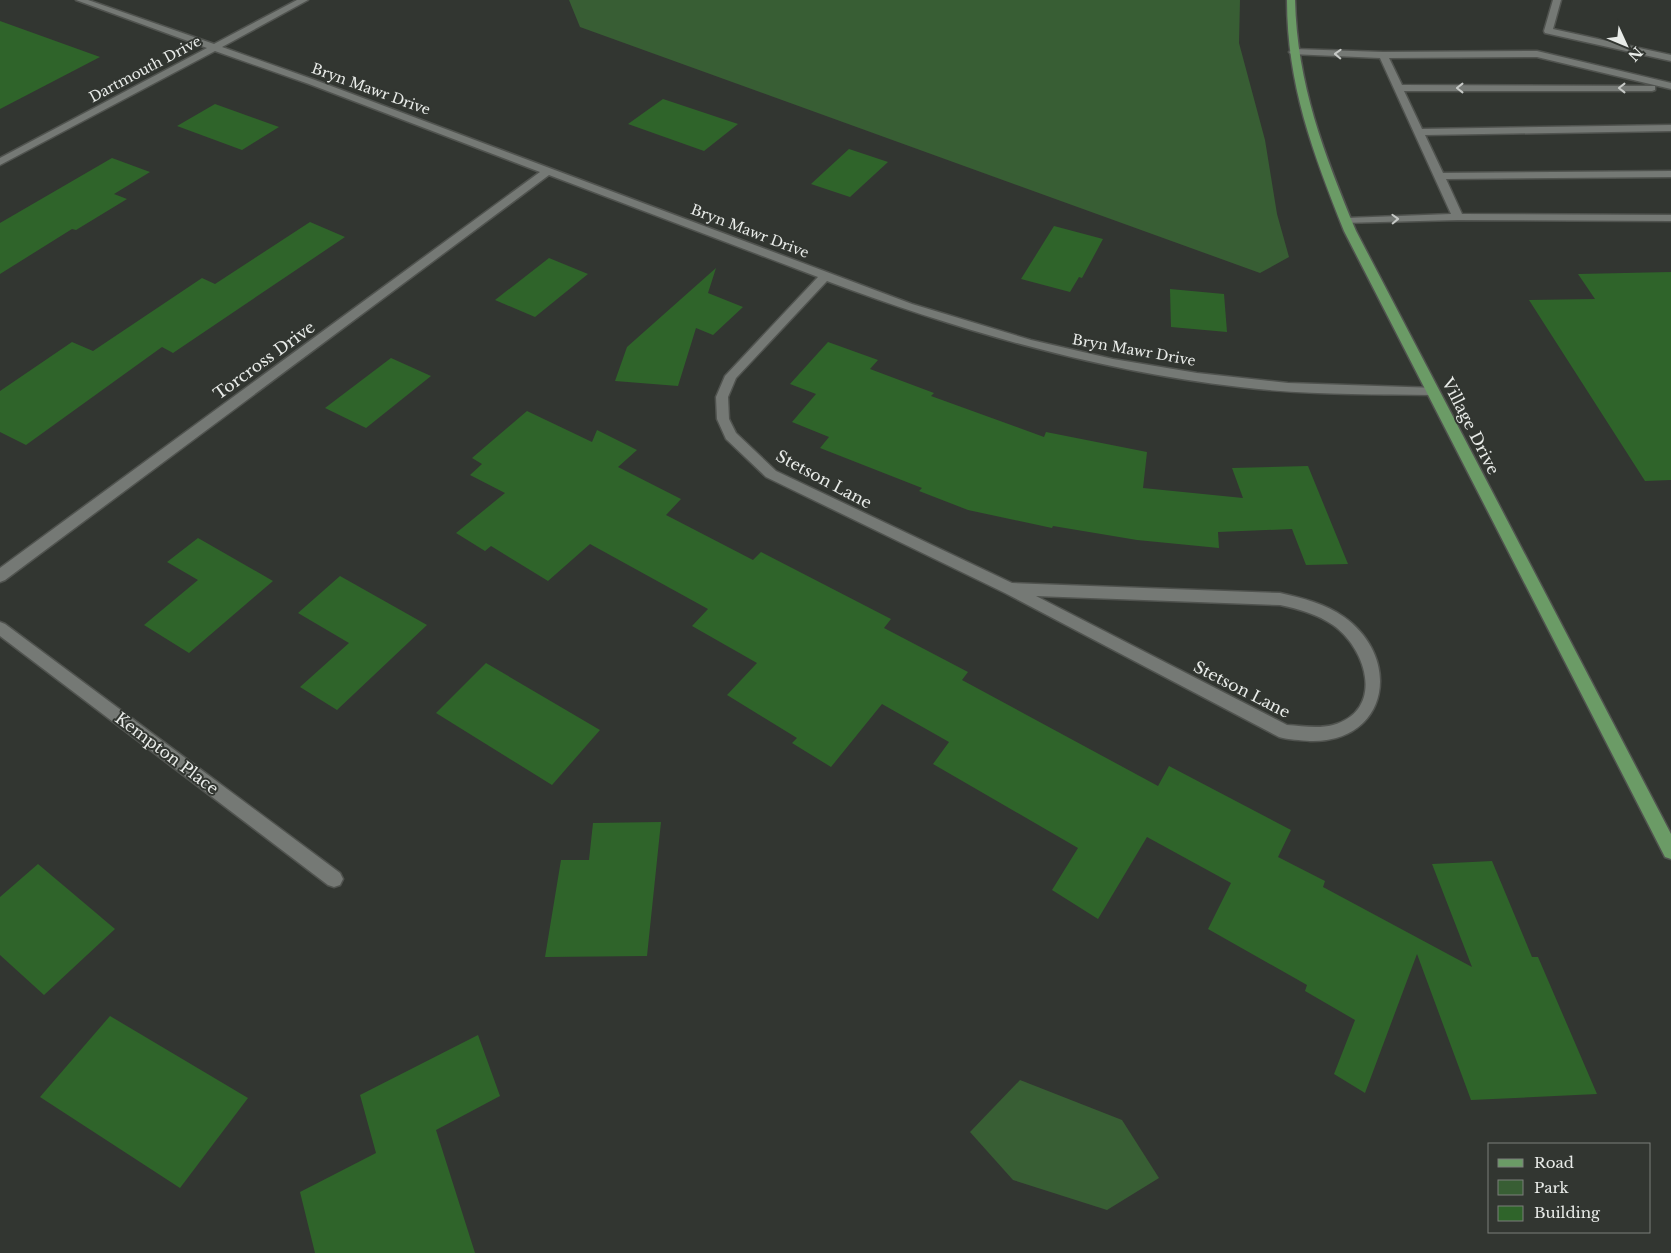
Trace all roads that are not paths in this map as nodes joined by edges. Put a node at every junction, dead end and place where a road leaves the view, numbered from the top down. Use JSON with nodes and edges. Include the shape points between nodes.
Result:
{"nodes":[{"id":1,"x":80,"y":0,"type":"edge"},
{"id":2,"x":304,"y":0,"type":"edge"},
{"id":3,"x":1291,"y":0,"type":"edge"},
{"id":4,"x":1557,"y":0,"type":"edge"},
{"id":5,"x":214,"y":48,"type":"junction"},
{"id":6,"x":1294,"y":52,"type":"junction"},
{"id":7,"x":1383,"y":56,"type":"junction"},
{"id":8,"x":1671,"y":58,"type":"edge"},
{"id":9,"x":1671,"y":87,"type":"edge"},
{"id":10,"x":1398,"y":88,"type":"junction"},
{"id":11,"x":1671,"y":128,"type":"edge"},
{"id":12,"x":1419,"y":132,"type":"junction"},
{"id":13,"x":0,"y":162,"type":"edge"},
{"id":14,"x":548,"y":171,"type":"junction"},
{"id":15,"x":1671,"y":174,"type":"edge"},
{"id":16,"x":1439,"y":176,"type":"junction"},
{"id":17,"x":1458,"y":217,"type":"junction"},
{"id":18,"x":1671,"y":218,"type":"edge"},
{"id":19,"x":1346,"y":221,"type":"junction"},
{"id":20,"x":826,"y":276,"type":"junction"},
{"id":21,"x":1433,"y":391,"type":"junction"},
{"id":22,"x":0,"y":576,"type":"edge"},
{"id":23,"x":1010,"y":589,"type":"junction"},
{"id":24,"x":0,"y":628,"type":"edge"},
{"id":25,"x":1671,"y":851,"type":"edge"},
{"id":26,"x":334,"y":879,"type":"dead end"}],
"edges":[{"from":1,"to":5,"type":"street","name":"Bryn Mawr Drive"},
{"from":2,"to":5,"type":"street","name":"Dartmouth Drive"},
{"from":3,"to":6,"type":"main road","name":"Village Drive"},
{"from":4,"to":8,"type":"street","via":[[1548,32]]},
{"from":5,"to":13,"type":"street","name":"Dartmouth Drive"},
{"from":5,"to":14,"type":"street","name":"Bryn Mawr Drive"},
{"from":7,"to":6,"type":"street","one_way":true},
{"from":6,"to":19,"type":"main road","name":"Village Drive","via":[[1323,167]]},
{"from":7,"to":9,"type":"street","via":[[1537,54]]},
{"from":7,"to":10,"type":"street"},
{"from":9,"to":10,"type":"street","one_way":true},
{"from":10,"to":12,"type":"street"},
{"from":11,"to":12,"type":"street"},
{"from":12,"to":16,"type":"street"},
{"from":14,"to":20,"type":"street","name":"Bryn Mawr Drive"},
{"from":14,"to":22,"type":"street","name":"Torcross Drive"},
{"from":15,"to":16,"type":"street"},
{"from":16,"to":17,"type":"street"},
{"from":17,"to":18,"type":"street"},
{"from":19,"to":17,"type":"street","one_way":true},
{"from":19,"to":21,"type":"main road","name":"Village Drive"},
{"from":20,"to":21,"type":"street","name":"Bryn Mawr Drive","via":[[971,328],[1046,349],[1142,369],[1241,383],[1342,390]]},
{"from":20,"to":23,"type":"street","name":"Stetson Lane","via":[[731,376],[722,397],[723,419],[731,436],[771,474]]},
{"from":21,"to":25,"type":"main road","name":"Village Drive"},
{"from":23,"to":23,"type":"street","name":"Stetson Lane","via":[[1280,599],[1307,605],[1332,617],[1354,634],[1369,655],[1375,677],[1373,699],[1361,717],[1341,729],[1314,734],[1285,732]]},
{"from":24,"to":26,"type":"street","name":"Kempton Place"}]}
